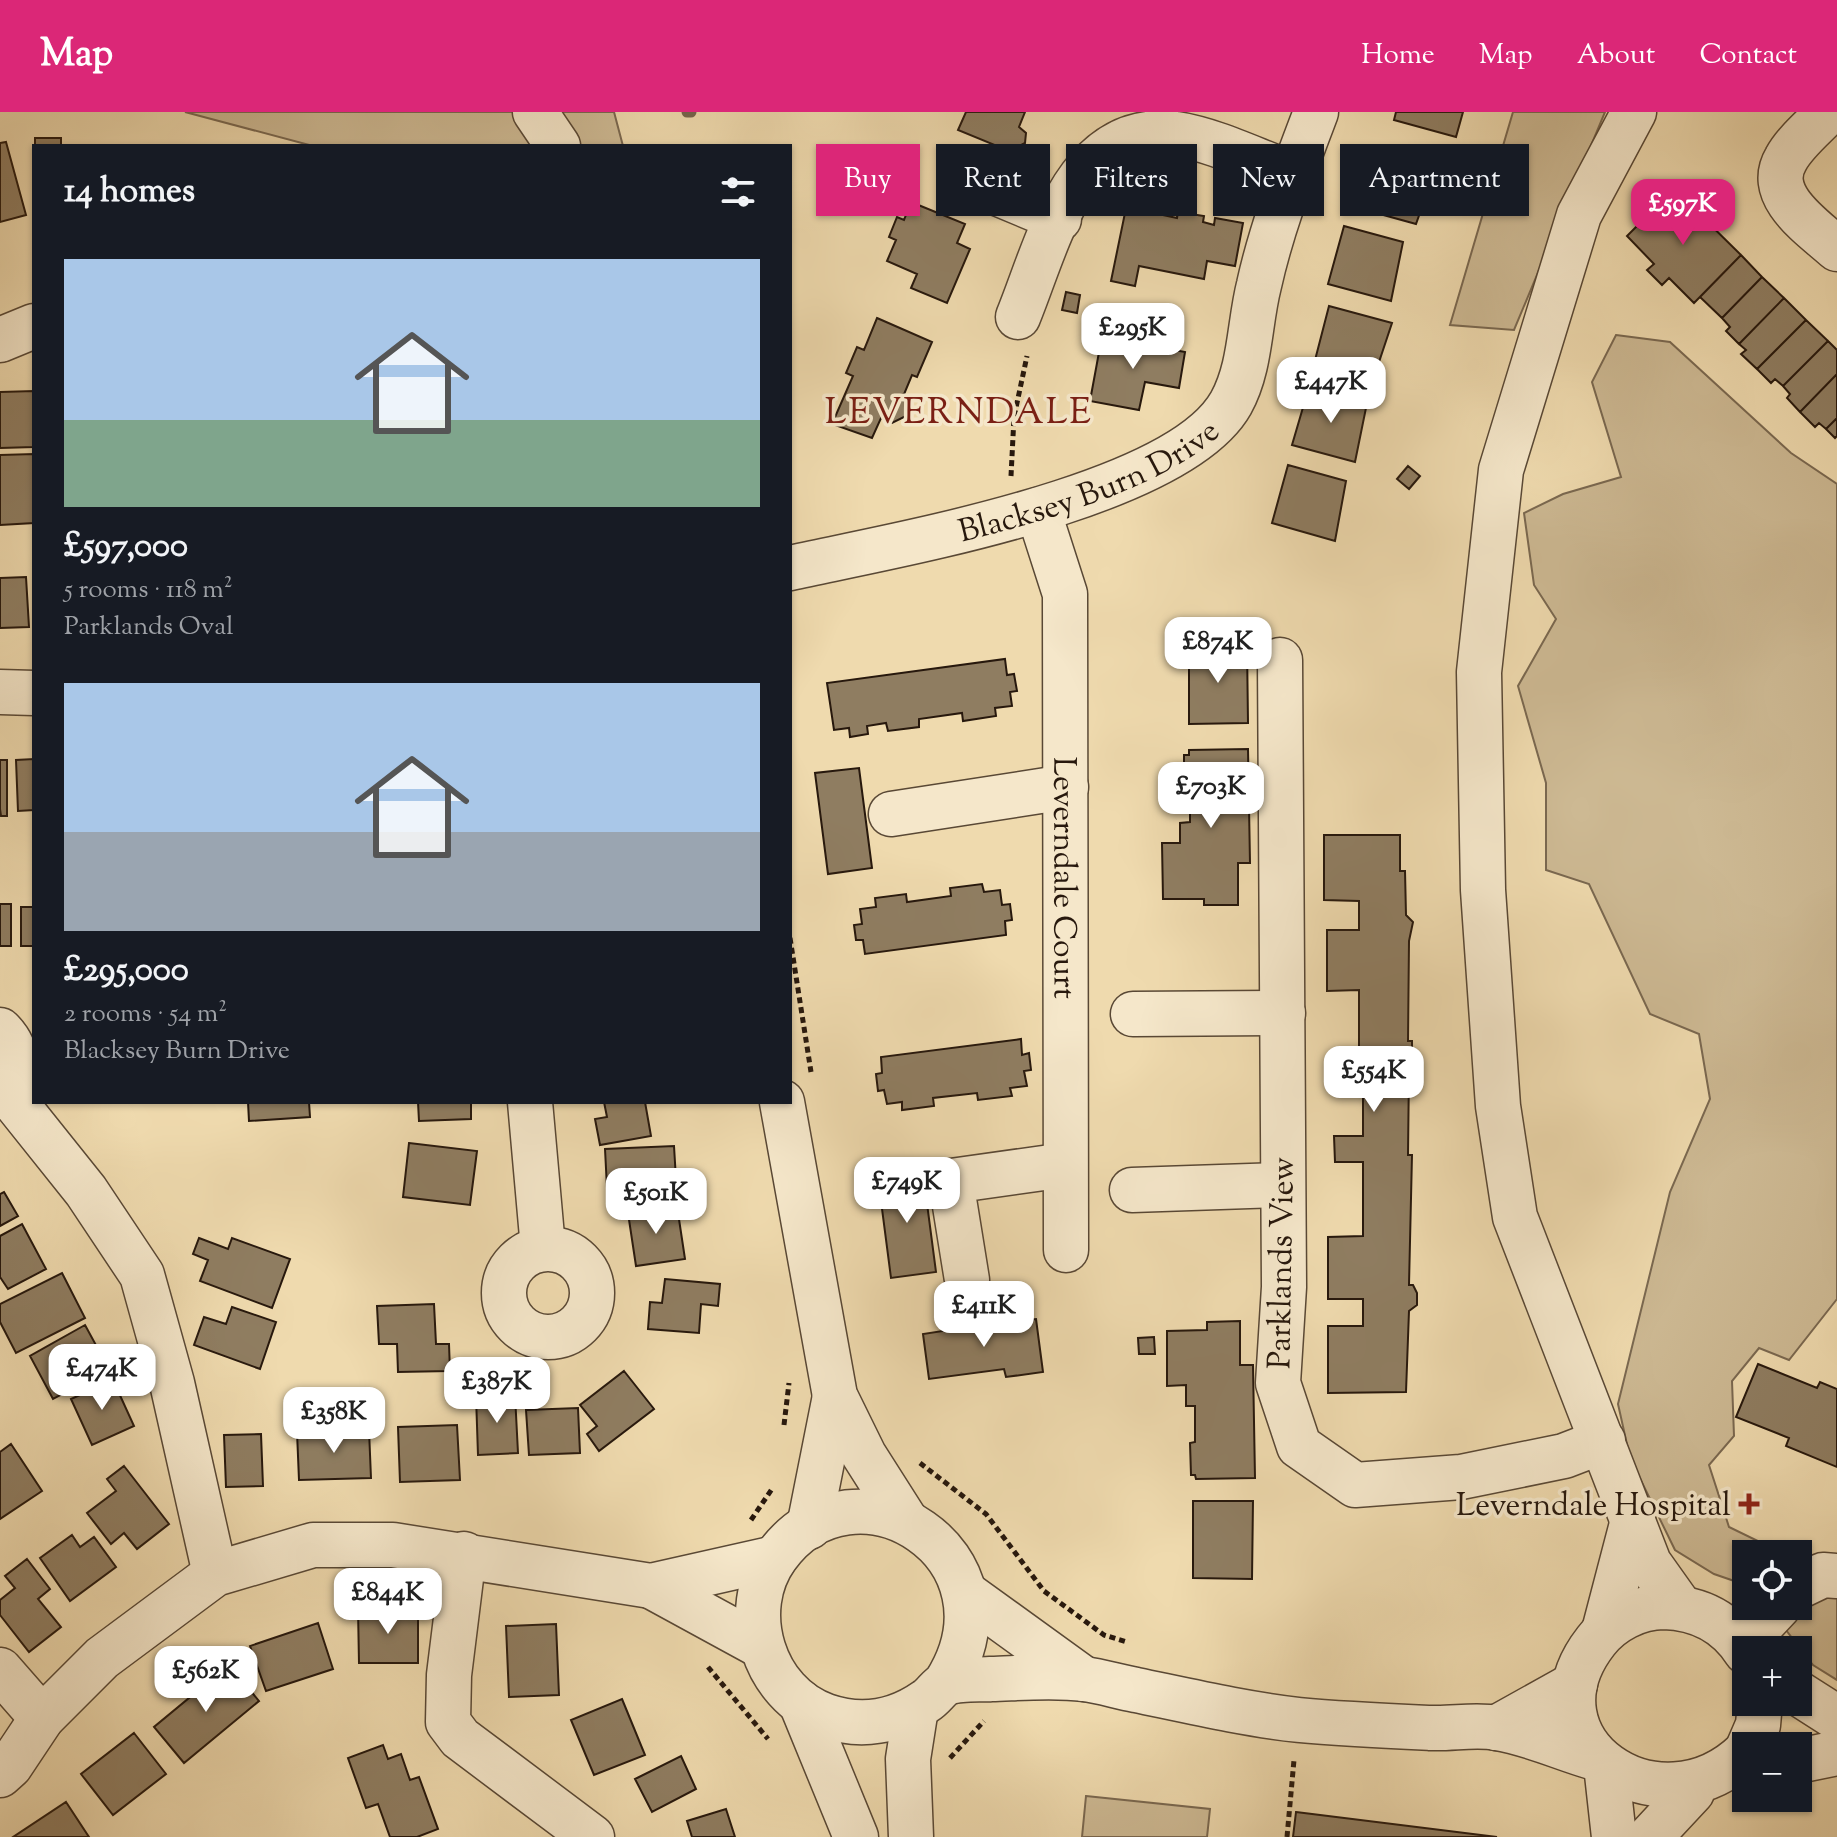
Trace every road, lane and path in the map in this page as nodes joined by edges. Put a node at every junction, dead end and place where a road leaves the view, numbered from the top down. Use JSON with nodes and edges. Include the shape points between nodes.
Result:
{"nodes":[{"id":1,"x":535,"y":112,"type":"edge"},
{"id":2,"x":1316,"y":112,"type":"edge"},
{"id":3,"x":1634,"y":112,"type":"edge"},
{"id":4,"x":1828,"y":112,"type":"edge"},
{"id":5,"x":557,"y":144,"type":"edge"},
{"id":6,"x":1304,"y":144,"type":"edge"},
{"id":7,"x":1213,"y":146,"type":"edge"},
{"id":8,"x":1050,"y":215,"type":"edge"},
{"id":9,"x":1280,"y":216,"type":"edge"},
{"id":10,"x":1059,"y":219,"type":"junction"},
{"id":11,"x":1837,"y":249,"type":"edge"},
{"id":12,"x":1018,"y":317,"type":"joint"},
{"id":13,"x":32,"y":327,"type":"edge"},
{"id":14,"x":0,"y":340,"type":"edge"},
{"id":15,"x":1026,"y":514,"type":"junction"},
{"id":16,"x":792,"y":568,"type":"edge"},
{"id":17,"x":1280,"y":660,"type":"dead end"},
{"id":18,"x":0,"y":692,"type":"edge"},
{"id":19,"x":32,"y":693,"type":"edge"},
{"id":20,"x":1066,"y":787,"type":"junction"},
{"id":21,"x":891,"y":814,"type":"dead end"},
{"id":22,"x":792,"y":982,"type":"edge"},
{"id":23,"x":1283,"y":1013,"type":"junction"},
{"id":24,"x":1133,"y":1014,"type":"dead end"},
{"id":25,"x":0,"y":1030,"type":"edge"},
{"id":26,"x":797,"y":1092,"type":"edge"},
{"id":27,"x":3,"y":1093,"type":"edge"},
{"id":28,"x":530,"y":1104,"type":"edge"},
{"id":29,"x":1065,"y":1165,"type":"junction"},
{"id":30,"x":1281,"y":1185,"type":"junction"},
{"id":31,"x":1132,"y":1190,"type":"dead end"},
{"id":32,"x":543,"y":1248,"type":"dead end"},
{"id":33,"x":1066,"y":1250,"type":"dead end"},
{"id":34,"x":967,"y":1280,"type":"dead end"},
{"id":35,"x":835,"y":1396,"type":"junction"},
{"id":36,"x":1603,"y":1441,"type":"junction"},
{"id":37,"x":915,"y":1458,"type":"dead end"},
{"id":38,"x":1633,"y":1520,"type":"junction"},
{"id":39,"x":906,"y":1521,"type":"junction"},
{"id":40,"x":809,"y":1527,"type":"junction"},
{"id":41,"x":464,"y":1554,"type":"junction"},
{"id":42,"x":775,"y":1558,"type":"junction"},
{"id":43,"x":215,"y":1574,"type":"junction"},
{"id":44,"x":1837,"y":1576,"type":"edge"},
{"id":45,"x":1812,"y":1580,"type":"edge"},
{"id":46,"x":651,"y":1586,"type":"junction"},
{"id":47,"x":965,"y":1593,"type":"junction"},
{"id":48,"x":1681,"y":1608,"type":"junction"},
{"id":49,"x":1766,"y":1620,"type":"edge"},
{"id":50,"x":1604,"y":1631,"type":"junction"},
{"id":51,"x":1751,"y":1636,"type":"edge"},
{"id":52,"x":1732,"y":1637,"type":"edge"},
{"id":53,"x":1134,"y":1645,"type":"dead end"},
{"id":54,"x":761,"y":1646,"type":"junction"},
{"id":55,"x":0,"y":1670,"type":"edge"},
{"id":56,"x":1084,"y":1679,"type":"junction"},
{"id":57,"x":1575,"y":1684,"type":"junction"},
{"id":58,"x":931,"y":1696,"type":"junction"},
{"id":59,"x":1812,"y":1702,"type":"edge"},
{"id":60,"x":801,"y":1703,"type":"junction"},
{"id":61,"x":995,"y":1715,"type":"dead end"},
{"id":62,"x":1759,"y":1716,"type":"edge"},
{"id":63,"x":42,"y":1718,"type":"junction"},
{"id":64,"x":1837,"y":1718,"type":"edge"},
{"id":65,"x":1496,"y":1728,"type":"junction"},
{"id":66,"x":1294,"y":1749,"type":"junction"},
{"id":67,"x":1837,"y":1753,"type":"edge"},
{"id":68,"x":1812,"y":1758,"type":"edge"},
{"id":69,"x":948,"y":1761,"type":"dead end"},
{"id":70,"x":1600,"y":1766,"type":"junction"},
{"id":71,"x":0,"y":1775,"type":"edge"},
{"id":72,"x":1731,"y":1776,"type":"edge"},
{"id":73,"x":592,"y":1837,"type":"edge"},
{"id":74,"x":856,"y":1837,"type":"edge"},
{"id":75,"x":911,"y":1837,"type":"edge"},
{"id":76,"x":1287,"y":1837,"type":"edge"},
{"id":77,"x":1614,"y":1837,"type":"edge"},
{"id":78,"x":1650,"y":1837,"type":"edge"}],
"edges":[{"from":1,"to":5,"type":"street"},
{"from":2,"to":6,"type":"street","name":"Blacksey Burn Drive"},
{"from":3,"to":36,"type":"street","via":[[1579,215],[1501,470],[1479,672],[1483,890],[1498,1106],[1515,1217]]},
{"from":4,"to":11,"type":"street","via":[[1784,160],[1782,182],[1786,201]]},
{"from":7,"to":10,"type":"street","via":[[1180,135],[1139,135],[1104,151],[1069,193]]},
{"from":8,"to":10,"type":"street"},
{"from":9,"to":15,"type":"street","name":"Blacksey Burn Drive","via":[[1259,285],[1240,383],[1218,422],[1178,455]]},
{"from":10,"to":12,"type":"street"},
{"from":12,"to":15,"type":"path","via":[[1036,333],[1010,452]]},
{"from":13,"to":14,"type":"street"},
{"from":15,"to":16,"type":"street","name":"Blacksey Burn Drive"},
{"from":15,"to":20,"type":"street","name":"Leverndale Court","via":[[1065,594]]},
{"from":17,"to":23,"type":"street","name":"Parklands View"},
{"from":18,"to":19,"type":"street"},
{"from":20,"to":21,"type":"street"},
{"from":20,"to":29,"type":"street","name":"Leverndale Court"},
{"from":22,"to":26,"type":"path"},
{"from":23,"to":24,"type":"street"},
{"from":23,"to":30,"type":"street","name":"Parklands View"},
{"from":25,"to":27,"type":"street","via":[[16,1054],[17,1067]]},
{"from":26,"to":35,"type":"street"},
{"from":27,"to":43,"type":"street","via":[[86,1191],[142,1275]]},
{"from":28,"to":32,"type":"street"},
{"from":29,"to":33,"type":"street","name":"Leverndale Court"},
{"from":29,"to":34,"type":"street","via":[[951,1181]]},
{"from":30,"to":31,"type":"street"},
{"from":30,"to":36,"type":"street","name":"Parklands View","via":[[1284,1287],[1278,1383],[1299,1446],[1355,1485],[1461,1477],[1564,1456]]},
{"from":35,"to":39,"type":"street"},
{"from":35,"to":40,"type":"street"},
{"from":36,"to":38,"type":"street"},
{"from":37,"to":53,"type":"path","via":[[986,1514],[1044,1591],[1104,1635]]},
{"from":38,"to":48,"type":"street","via":[[1649,1563]]},
{"from":38,"to":50,"type":"street"},
{"from":39,"to":40,"type":"street","via":[[857,1512]]},
{"from":39,"to":47,"type":"street","via":[[944,1551]]},
{"from":40,"to":42,"type":"street"},
{"from":41,"to":43,"type":"street","via":[[393,1545],[313,1545]]},
{"from":41,"to":46,"type":"street"},
{"from":41,"to":73,"type":"street","via":[[448,1722],[460,1738]]},
{"from":42,"to":46,"type":"street"},
{"from":42,"to":54,"type":"street","via":[[759,1600]]},
{"from":43,"to":63,"type":"street","via":[[102,1658]]},
{"from":44,"to":45,"type":"street"},
{"from":46,"to":54,"type":"street"},
{"from":47,"to":56,"type":"street"},
{"from":47,"to":58,"type":"street","via":[[966,1641]]},
{"from":48,"to":50,"type":"street","via":[[1629,1614]]},
{"from":48,"to":52,"type":"street","via":[[1702,1613]]},
{"from":49,"to":51,"type":"street"},
{"from":50,"to":57,"type":"street","via":[[1585,1655]]},
{"from":54,"to":60,"type":"street","via":[[770,1668]]},
{"from":55,"to":63,"type":"street"},
{"from":56,"to":58,"type":"street"},
{"from":56,"to":66,"type":"street"},
{"from":57,"to":65,"type":"street"},
{"from":57,"to":70,"type":"street","via":[[1580,1737]]},
{"from":58,"to":60,"type":"street","via":[[894,1718],[846,1722]]},
{"from":58,"to":75,"type":"street","via":[[908,1759]]},
{"from":59,"to":64,"type":"street"},
{"from":60,"to":74,"type":"street"},
{"from":61,"to":69,"type":"path"},
{"from":62,"to":72,"type":"street"},
{"from":63,"to":71,"type":"street"},
{"from":65,"to":66,"type":"street","via":[[1432,1728]]},
{"from":65,"to":70,"type":"street"},
{"from":66,"to":76,"type":"path"},
{"from":67,"to":68,"type":"street"},
{"from":70,"to":72,"type":"street","via":[[1633,1789],[1662,1795]]},
{"from":70,"to":77,"type":"street"},
{"from":72,"to":78,"type":"street"}]}
